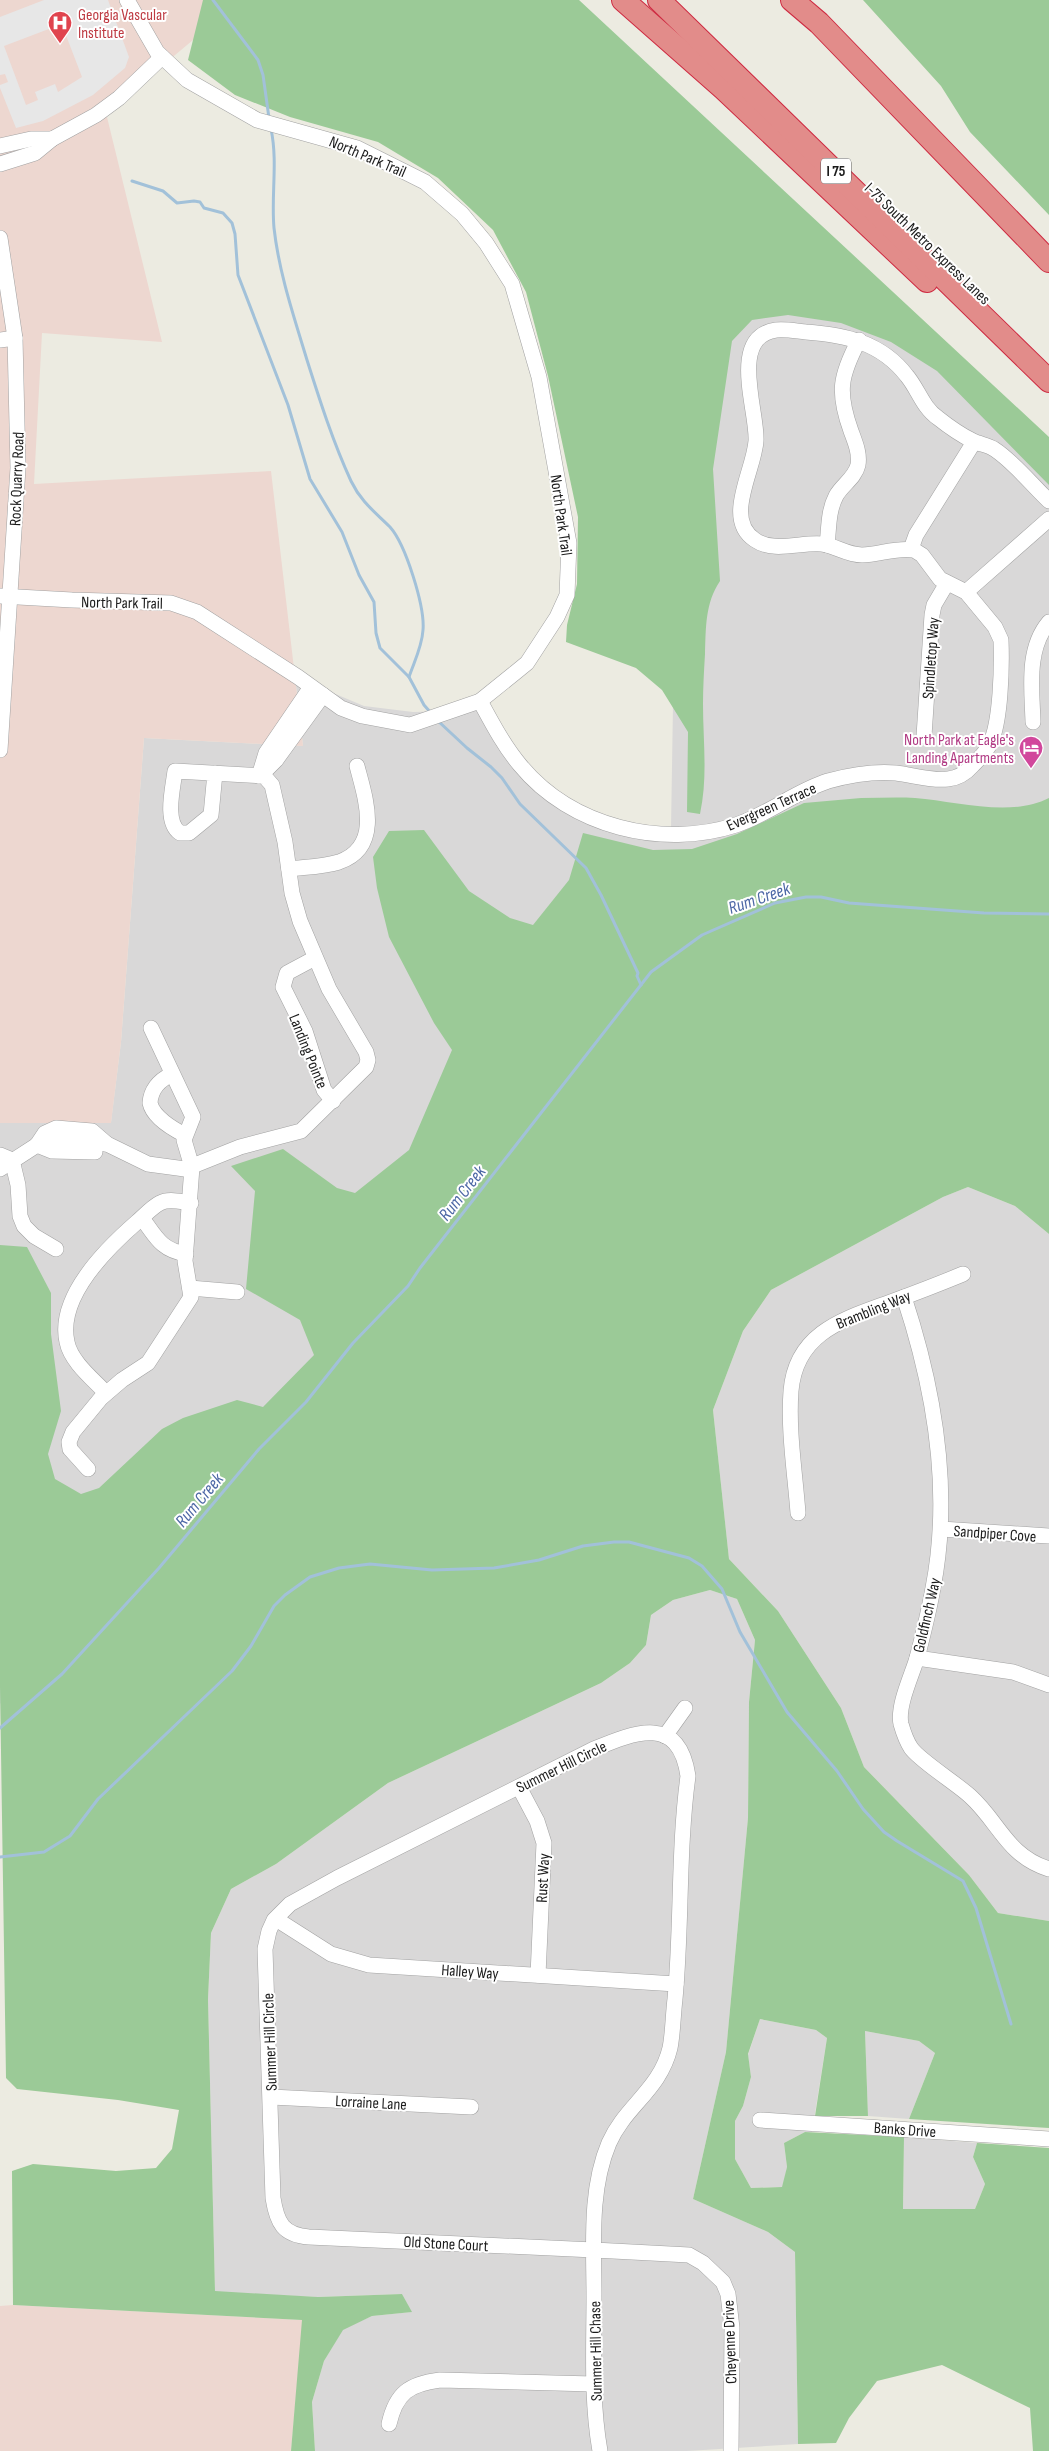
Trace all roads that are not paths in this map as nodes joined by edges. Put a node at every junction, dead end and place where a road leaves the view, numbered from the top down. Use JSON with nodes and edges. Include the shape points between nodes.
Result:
{"nodes":[{"id":1,"x":127,"y":0,"type":"edge"},
{"id":2,"x":623,"y":0,"type":"edge"},
{"id":3,"x":658,"y":0,"type":"edge"},
{"id":4,"x":678,"y":0,"type":"edge"},
{"id":5,"x":792,"y":0,"type":"edge"},
{"id":6,"x":802,"y":0,"type":"edge"},
{"id":7,"x":819,"y":23,"type":"junction"},
{"id":8,"x":162,"y":57,"type":"junction"},
{"id":9,"x":52,"y":139,"type":"junction"},
{"id":10,"x":0,"y":146,"type":"edge"},
{"id":11,"x":0,"y":164,"type":"edge"},
{"id":12,"x":0,"y":238,"type":"edge"},
{"id":13,"x":1049,"y":261,"type":"edge"},
{"id":14,"x":8,"y":339,"type":"edge"},
{"id":15,"x":859,"y":340,"type":"junction"},
{"id":16,"x":1012,"y":344,"type":"junction"},
{"id":17,"x":1049,"y":361,"type":"edge"},
{"id":18,"x":1049,"y":381,"type":"edge"},
{"id":19,"x":974,"y":442,"type":"junction"},
{"id":20,"x":1049,"y":501,"type":"edge"},
{"id":21,"x":1049,"y":519,"type":"edge"},
{"id":22,"x":827,"y":545,"type":"junction"},
{"id":23,"x":910,"y":549,"type":"junction"},
{"id":24,"x":947,"y":583,"type":"junction"},
{"id":25,"x":966,"y":592,"type":"junction"},
{"id":26,"x":6,"y":596,"type":"edge"},
{"id":27,"x":1049,"y":622,"type":"edge"},
{"id":28,"x":317,"y":691,"type":"junction"},
{"id":29,"x":480,"y":701,"type":"junction"},
{"id":30,"x":1033,"y":722,"type":"dead end"},
{"id":31,"x":924,"y":736,"type":"dead end"},
{"id":32,"x":0,"y":750,"type":"edge"},
{"id":33,"x":357,"y":766,"type":"dead end"},
{"id":34,"x":215,"y":773,"type":"dead end"},
{"id":35,"x":259,"y":776,"type":"junction"},
{"id":36,"x":288,"y":869,"type":"junction"},
{"id":37,"x":314,"y":958,"type":"junction"},
{"id":38,"x":151,"y":1028,"type":"dead end"},
{"id":39,"x":172,"y":1074,"type":"junction"},
{"id":40,"x":332,"y":1101,"type":"junction"},
{"id":41,"x":185,"y":1135,"type":"junction"},
{"id":42,"x":107,"y":1144,"type":"junction"},
{"id":43,"x":37,"y":1145,"type":"junction"},
{"id":44,"x":4,"y":1161,"type":"edge"},
{"id":45,"x":192,"y":1167,"type":"junction"},
{"id":46,"x":190,"y":1203,"type":"junction"},
{"id":47,"x":142,"y":1218,"type":"junction"},
{"id":48,"x":56,"y":1249,"type":"dead end"},
{"id":49,"x":186,"y":1254,"type":"junction"},
{"id":50,"x":963,"y":1274,"type":"dead end"},
{"id":51,"x":190,"y":1288,"type":"junction"},
{"id":52,"x":237,"y":1292,"type":"dead end"},
{"id":53,"x":904,"y":1297,"type":"junction"},
{"id":54,"x":106,"y":1393,"type":"junction"},
{"id":55,"x":88,"y":1470,"type":"dead end"},
{"id":56,"x":798,"y":1513,"type":"dead end"},
{"id":57,"x":941,"y":1530,"type":"junction"},
{"id":58,"x":1049,"y":1536,"type":"edge"},
{"id":59,"x":917,"y":1658,"type":"junction"},
{"id":60,"x":1049,"y":1685,"type":"edge"},
{"id":61,"x":685,"y":1708,"type":"dead end"},
{"id":62,"x":665,"y":1736,"type":"junction"},
{"id":63,"x":519,"y":1787,"type":"junction"},
{"id":64,"x":1049,"y":1869,"type":"edge"},
{"id":65,"x":276,"y":1919,"type":"junction"},
{"id":66,"x":538,"y":1975,"type":"junction"},
{"id":67,"x":676,"y":1984,"type":"junction"},
{"id":68,"x":271,"y":2097,"type":"junction"},
{"id":69,"x":471,"y":2107,"type":"dead end"},
{"id":70,"x":760,"y":2120,"type":"dead end"},
{"id":71,"x":1049,"y":2139,"type":"edge"},
{"id":72,"x":299,"y":2236,"type":"joint"},
{"id":73,"x":594,"y":2250,"type":"junction"},
{"id":74,"x":593,"y":2384,"type":"junction"},
{"id":75,"x":390,"y":2424,"type":"dead end"},
{"id":76,"x":600,"y":2451,"type":"edge"},
{"id":77,"x":731,"y":2451,"type":"edge"}],
"edges":[{"from":1,"to":8,"type":"street","name":"North Park Trail"},
{"from":2,"to":16,"type":"highway","via":[[724,89],[966,316]]},
{"from":3,"to":16,"type":"highway","number":"I 75"},
{"from":4,"to":17,"type":"highway","name":"I-75 South Metro Express Lanes"},
{"from":5,"to":7,"type":"highway"},
{"from":6,"to":7,"type":"highway"},
{"from":7,"to":13,"type":"highway"},
{"from":8,"to":9,"type":"street","via":[[107,107]]},
{"from":8,"to":29,"type":"street","name":"North Park Trail","via":[[187,80],[257,120],[357,148],[425,182],[462,214],[486,242],[512,284],[539,377],[569,543],[567,595],[557,617],[527,663]]},
{"from":9,"to":10,"type":"street","via":[[31,139]]},
{"from":9,"to":11,"type":"street","via":[[35,153]]},
{"from":12,"to":14,"type":"street","name":"Rock Quarry Road"},
{"from":14,"to":26,"type":"street","name":"Rock Quarry Road","via":[[18,468]]},
{"from":15,"to":19,"type":"street","via":[[901,370],[933,414]]},
{"from":15,"to":22,"type":"street","via":[[846,366],[841,388],[844,410],[858,450],[858,464],[833,503]]},
{"from":15,"to":22,"type":"street","via":[[775,331],[763,335],[756,343],[749,362],[756,442],[741,506],[742,524],[749,535],[763,544]]},
{"from":16,"to":18,"type":"highway","number":"I 75"},
{"from":19,"to":20,"type":"street","via":[[994,449]]},
{"from":19,"to":23,"type":"street"},
{"from":21,"to":25,"type":"street"},
{"from":22,"to":23,"type":"street","via":[[857,555]]},
{"from":23,"to":24,"type":"street","via":[[922,555],[936,575]]},
{"from":24,"to":25,"type":"street"},
{"from":24,"to":31,"type":"street","name":"Spindletop Way","via":[[932,615]]},
{"from":25,"to":29,"type":"street","name":"Evergreen Terrace","via":[[995,627],[1001,640],[996,728],[987,749],[966,772],[955,778],[937,780],[895,773],[850,776],[826,782],[737,825],[683,835],[646,833],[611,825],[587,815],[541,786],[520,765]]},
{"from":26,"to":28,"type":"street","name":"North Park Trail","via":[[171,602],[197,612]]},
{"from":26,"to":32,"type":"street","name":"Rock Quarry Road"},
{"from":27,"to":30,"type":"street","via":[[1039,637],[1034,655]]},
{"from":28,"to":29,"type":"street","name":"North Park Trail","via":[[341,708],[362,716],[410,725]]},
{"from":28,"to":35,"type":"street","via":[[266,753]]},
{"from":33,"to":36,"type":"street","via":[[369,817],[361,844],[340,861]]},
{"from":34,"to":35,"type":"street"},
{"from":35,"to":36,"type":"street","name":"Landing Pointe","via":[[266,777],[272,785],[284,834]]},
{"from":36,"to":37,"type":"street","name":"Landing Pointe","via":[[294,902]]},
{"from":37,"to":40,"type":"street","name":"Landing Pointe","via":[[287,973],[283,987],[305,1030],[324,1090]]},
{"from":37,"to":40,"type":"street","name":"Landing Pointe","via":[[368,1060],[364,1070]]},
{"from":38,"to":39,"type":"street"},
{"from":39,"to":41,"type":"street","via":[[193,1117]]},
{"from":39,"to":41,"type":"street","via":[[155,1087],[150,1106],[164,1121]]},
{"from":40,"to":45,"type":"street","name":"Landing Pointe","via":[[301,1131],[240,1147]]},
{"from":41,"to":45,"type":"street","via":[[184,1144]]},
{"from":42,"to":43,"type":"street","via":[[90,1153],[52,1151]]},
{"from":42,"to":43,"type":"street","name":"Landing Pointe","via":[[92,1131],[56,1128],[45,1133]]},
{"from":42,"to":45,"type":"street","name":"Landing Pointe","via":[[148,1164],[180,1169]]},
{"from":43,"to":44,"type":"street","name":"Landing Pointe"},
{"from":44,"to":48,"type":"street","name":"Landing Pointe","via":[[18,1185],[22,1221],[34,1236]]},
{"from":45,"to":46,"type":"street"},
{"from":46,"to":47,"type":"street","via":[[164,1202]]},
{"from":46,"to":49,"type":"street"},
{"from":47,"to":49,"type":"street","via":[[170,1251]]},
{"from":47,"to":54,"type":"street","via":[[100,1256],[67,1315],[69,1350]]},
{"from":49,"to":51,"type":"street"},
{"from":50,"to":53,"type":"street","name":"Brambling Way"},
{"from":51,"to":52,"type":"street"},
{"from":51,"to":54,"type":"street","via":[[188,1304],[148,1362]]},
{"from":53,"to":56,"type":"street","name":"Brambling Way","via":[[840,1321],[813,1340],[803,1353],[795,1372],[790,1405]]},
{"from":53,"to":57,"type":"street","name":"Goldfinch Way","via":[[924,1362],[934,1410]]},
{"from":54,"to":55,"type":"street","via":[[80,1421],[69,1442],[71,1452]]},
{"from":57,"to":58,"type":"street","name":"Sandpiper Cove"},
{"from":57,"to":59,"type":"street","name":"Goldfinch Way","via":[[935,1578]]},
{"from":59,"to":60,"type":"street","via":[[1013,1672]]},
{"from":59,"to":64,"type":"street","name":"Goldfinch Way","via":[[904,1700],[901,1723],[912,1749],[972,1797],[1014,1850],[1034,1864]]},
{"from":61,"to":62,"type":"street"},
{"from":62,"to":63,"type":"street","name":"Summer Hill Circle","via":[[654,1731],[620,1738]]},
{"from":62,"to":67,"type":"street","via":[[681,1752],[688,1776]]},
{"from":63,"to":65,"type":"street","name":"Summer Hill Circle","via":[[337,1878],[290,1904]]},
{"from":63,"to":66,"type":"street","name":"Rust Way","via":[[537,1821],[544,1843]]},
{"from":65,"to":66,"type":"street","name":"Halley Way","via":[[320,1948],[362,1964]]},
{"from":65,"to":68,"type":"street","name":"Summer Hill Circle","via":[[269,1931],[266,1949]]},
{"from":66,"to":67,"type":"street","name":"Halley Way"},
{"from":67,"to":73,"type":"street","via":[[670,2048],[662,2074],[622,2121],[602,2161]]},
{"from":68,"to":69,"type":"street","name":"Lorraine Lane"},
{"from":68,"to":72,"type":"street","name":"Summer Hill Circle","via":[[276,2214],[286,2231]]},
{"from":70,"to":71,"type":"street","name":"Banks Drive"},
{"from":72,"to":73,"type":"street","name":"Old Stone Court"},
{"from":73,"to":74,"type":"street","name":"Summer Hill Chase"},
{"from":73,"to":77,"type":"street","name":"Cheyenne Drive","via":[[689,2256],[704,2263],[723,2282],[728,2294],[732,2328]]},
{"from":74,"to":75,"type":"street","via":[[424,2382],[412,2386],[402,2395],[393,2407]]},
{"from":74,"to":76,"type":"street","name":"Summer Hill Chase"}]}
